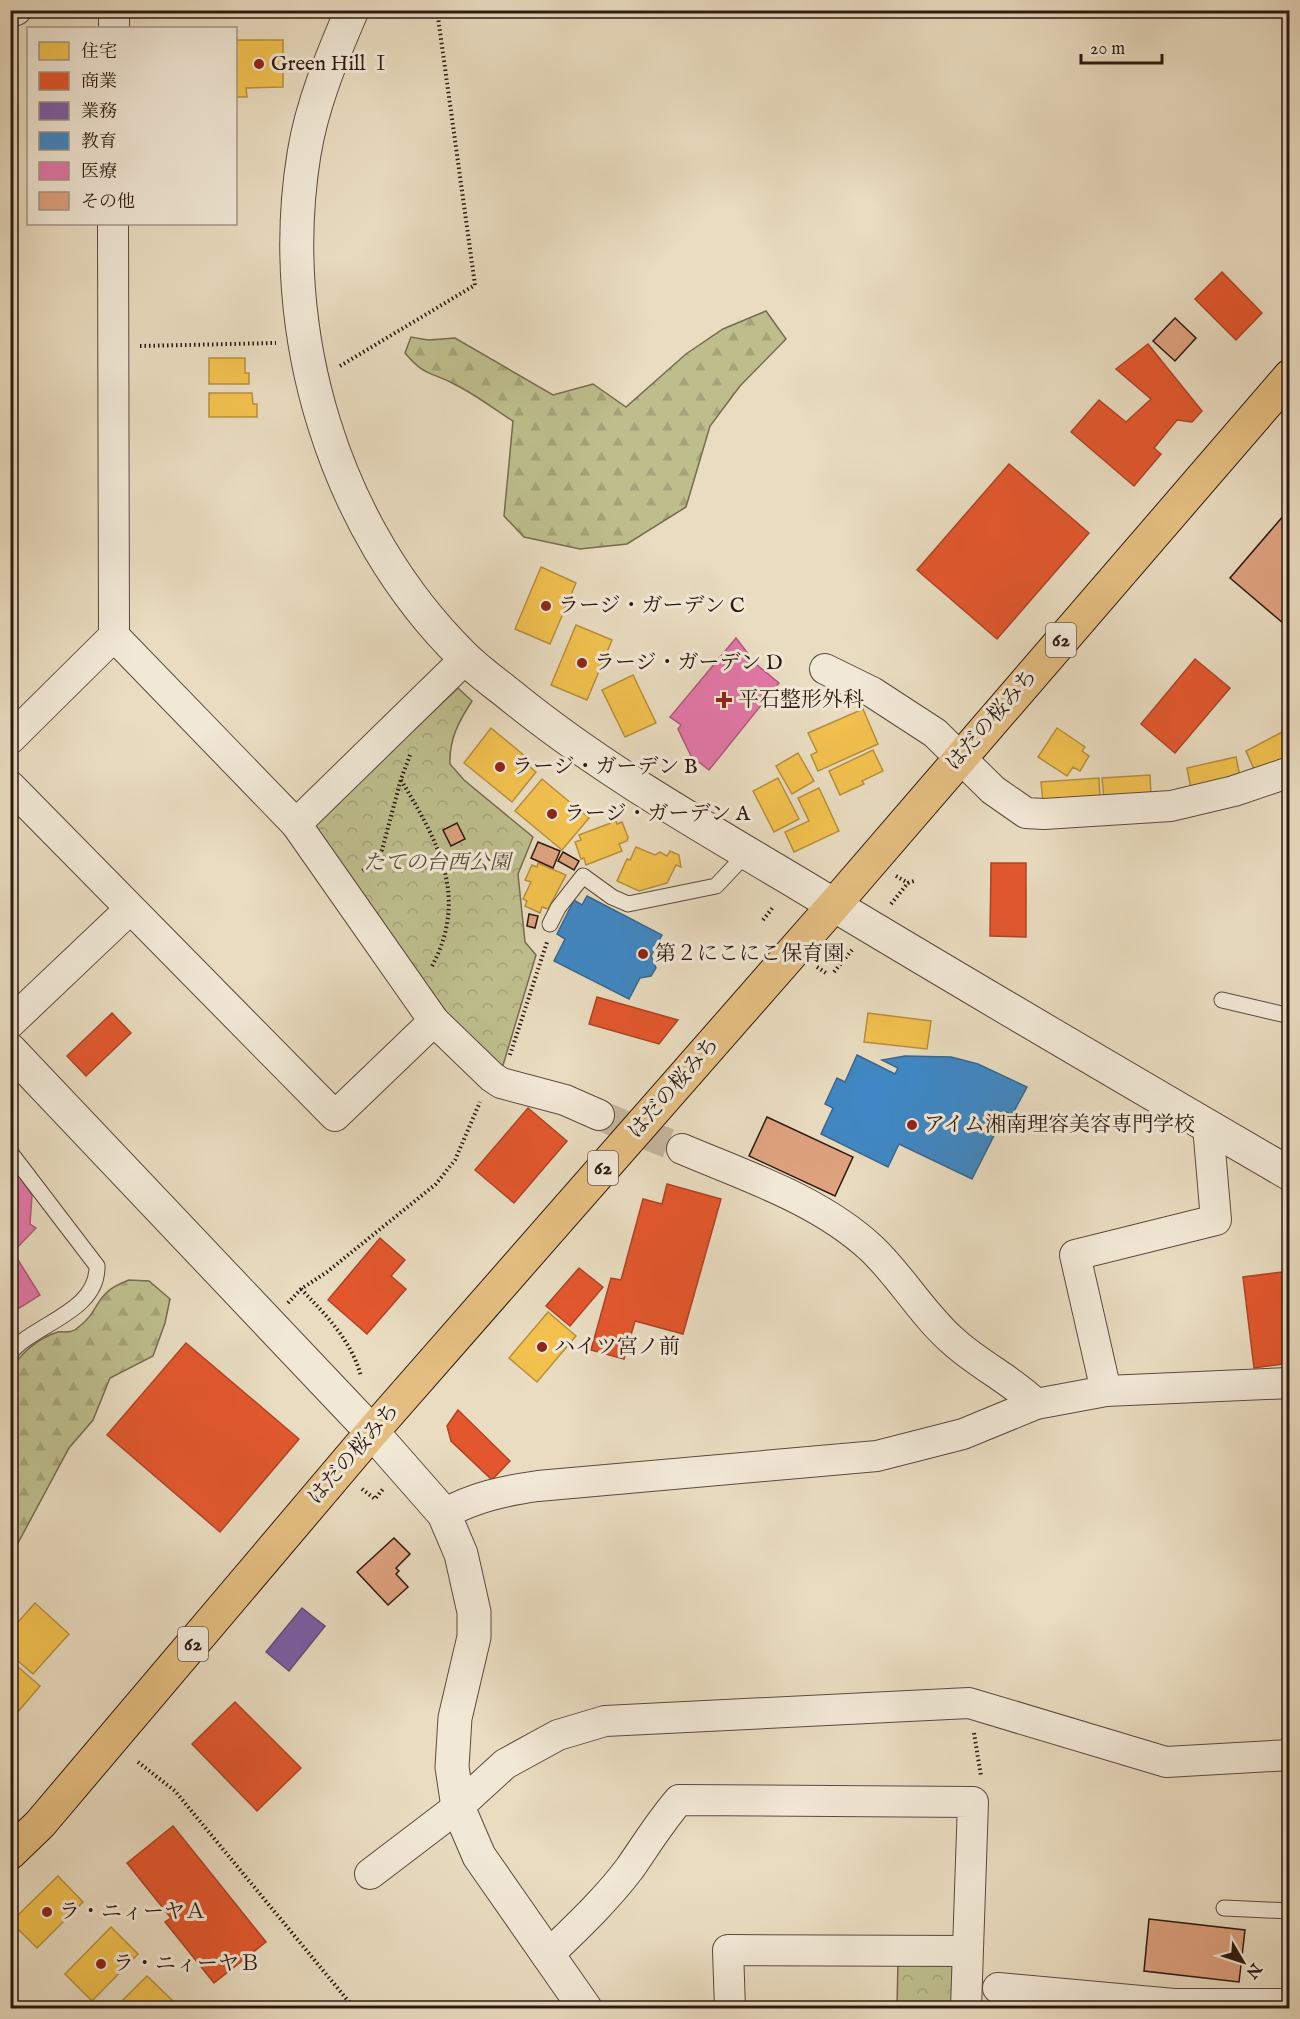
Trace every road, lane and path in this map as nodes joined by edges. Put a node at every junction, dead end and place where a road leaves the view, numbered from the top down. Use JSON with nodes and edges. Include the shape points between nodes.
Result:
{"nodes":[{"id":1,"x":16,"y":10,"type":"edge"},
{"id":2,"x":114,"y":10,"type":"edge"},
{"id":3,"x":352,"y":10,"type":"edge"},
{"id":4,"x":437,"y":10,"type":"edge"},
{"id":5,"x":10,"y":12,"type":"edge"},
{"id":6,"x":114,"y":27,"type":"edge"},
{"id":7,"x":113,"y":225,"type":"edge"},
{"id":8,"x":280,"y":343,"type":"dead end"},
{"id":9,"x":112,"y":346,"type":"junction"},
{"id":10,"x":1290,"y":376,"type":"edge"},
{"id":11,"x":312,"y":383,"type":"junction"},
{"id":12,"x":114,"y":636,"type":"junction"},
{"id":13,"x":465,"y":659,"type":"junction"},
{"id":14,"x":825,"y":669,"type":"dead end"},
{"id":15,"x":10,"y":739,"type":"edge"},
{"id":16,"x":418,"y":747,"type":"dead end"},
{"id":17,"x":960,"y":757,"type":"junction"},
{"id":18,"x":1290,"y":772,"type":"edge"},
{"id":19,"x":401,"y":779,"type":"junction"},
{"id":20,"x":10,"y":786,"type":"edge"},
{"id":21,"x":296,"y":824,"type":"junction"},
{"id":22,"x":747,"y":853,"type":"junction"},
{"id":23,"x":363,"y":872,"type":"dead end"},
{"id":24,"x":893,"y":874,"type":"dead end"},
{"id":25,"x":914,"y":881,"type":"dead end"},
{"id":26,"x":908,"y":883,"type":"junction"},
{"id":27,"x":891,"y":904,"type":"dead end"},
{"id":28,"x":834,"y":905,"type":"junction"},
{"id":29,"x":774,"y":906,"type":"dead end"},
{"id":30,"x":130,"y":909,"type":"junction"},
{"id":31,"x":763,"y":920,"type":"dead end"},
{"id":32,"x":550,"y":924,"type":"dead end"},
{"id":33,"x":546,"y":948,"type":"dead end"},
{"id":34,"x":853,"y":950,"type":"dead end"},
{"id":35,"x":834,"y":972,"type":"dead end"},
{"id":36,"x":426,"y":977,"type":"dead end"},
{"id":37,"x":1222,"y":1000,"type":"dead end"},
{"id":38,"x":1290,"y":1016,"type":"edge"},
{"id":39,"x":434,"y":1021,"type":"junction"},
{"id":40,"x":10,"y":1023,"type":"edge"},
{"id":41,"x":10,"y":1050,"type":"edge"},
{"id":42,"x":500,"y":1070,"type":"junction"},
{"id":43,"x":599,"y":1115,"type":"tunnel mouth"},
{"id":44,"x":1208,"y":1126,"type":"junction"},
{"id":45,"x":682,"y":1149,"type":"tunnel mouth"},
{"id":46,"x":10,"y":1152,"type":"edge"},
{"id":47,"x":1290,"y":1174,"type":"edge"},
{"id":48,"x":301,"y":1289,"type":"junction"},
{"id":49,"x":291,"y":1299,"type":"dead end"},
{"id":50,"x":10,"y":1353,"type":"edge"},
{"id":51,"x":362,"y":1381,"type":"dead end"},
{"id":52,"x":1290,"y":1383,"type":"edge"},
{"id":53,"x":1106,"y":1391,"type":"junction"},
{"id":54,"x":1036,"y":1404,"type":"junction"},
{"id":55,"x":372,"y":1432,"type":"junction"},
{"id":56,"x":359,"y":1486,"type":"dead end"},
{"id":57,"x":375,"y":1499,"type":"dead end"},
{"id":58,"x":444,"y":1514,"type":"junction"},
{"id":59,"x":969,"y":1703,"type":"junction"},
{"id":60,"x":1290,"y":1755,"type":"edge"},
{"id":61,"x":138,"y":1762,"type":"dead end"},
{"id":62,"x":982,"y":1781,"type":"dead end"},
{"id":63,"x":458,"y":1807,"type":"junction"},
{"id":64,"x":10,"y":1853,"type":"edge"},
{"id":65,"x":370,"y":1874,"type":"dead end"},
{"id":66,"x":1224,"y":1908,"type":"dead end"},
{"id":67,"x":1290,"y":1911,"type":"edge"},
{"id":68,"x":967,"y":1951,"type":"junction"},
{"id":69,"x":547,"y":1956,"type":"junction"},
{"id":70,"x":998,"y":1988,"type":"dead end"},
{"id":71,"x":1290,"y":2004,"type":"edge"},
{"id":72,"x":1174,"y":2006,"type":"edge"},
{"id":73,"x":354,"y":2008,"type":"edge"},
{"id":74,"x":585,"y":2008,"type":"edge"},
{"id":75,"x":729,"y":2008,"type":"edge"},
{"id":76,"x":966,"y":2008,"type":"edge"}],
"edges":[{"from":1,"to":5,"type":"street"},
{"from":2,"to":6,"type":"street"},
{"from":3,"to":11,"type":"street","via":[[325,75],[305,151],[296,229],[303,343]]},
{"from":4,"to":11,"type":"path","via":[[475,285]]},
{"from":7,"to":9,"type":"street"},
{"from":8,"to":9,"type":"path"},
{"from":9,"to":12,"type":"street"},
{"from":10,"to":17,"type":"main road","name":"はだの桜みち","number":"62"},
{"from":11,"to":13,"type":"street","via":[[329,437],[364,520],[412,600]]},
{"from":12,"to":15,"type":"street"},
{"from":12,"to":21,"type":"street"},
{"from":13,"to":21,"type":"street"},
{"from":13,"to":22,"type":"street","via":[[562,737]]},
{"from":14,"to":17,"type":"street","via":[[872,692],[935,733]]},
{"from":16,"to":19,"type":"path","via":[[410,755]]},
{"from":17,"to":18,"type":"street","via":[[993,790],[1017,807],[1026,813],[1044,814],[1172,806],[1234,792]]},
{"from":17,"to":28,"type":"main road","name":"はだの桜みち","number":"62"},
{"from":19,"to":23,"type":"path","via":[[382,850]]},
{"from":19,"to":36,"type":"path","via":[[431,837],[450,888],[444,934]]},
{"from":20,"to":30,"type":"street"},
{"from":21,"to":39,"type":"street"},
{"from":22,"to":28,"type":"street"},
{"from":22,"to":32,"type":"lane","via":[[716,886],[628,904],[583,876]]},
{"from":24,"to":26,"type":"path"},
{"from":25,"to":26,"type":"path"},
{"from":26,"to":27,"type":"path"},
{"from":28,"to":44,"type":"street"},
{"from":28,"to":55,"type":"main road","name":"はだの桜みち","number":"62"},
{"from":29,"to":31,"type":"path"},
{"from":30,"to":39,"type":"street","via":[[336,1116]]},
{"from":30,"to":40,"type":"street"},
{"from":33,"to":42,"type":"path"},
{"from":34,"to":35,"type":"path"},
{"from":37,"to":38,"type":"lane"},
{"from":39,"to":42,"type":"street"},
{"from":41,"to":55,"type":"street"},
{"from":42,"to":43,"type":"street","via":[[501,1083],[565,1100]]},
{"from":42,"to":48,"type":"path","via":[[455,1160],[436,1184]]},
{"from":44,"to":47,"type":"street"},
{"from":44,"to":53,"type":"street","via":[[1216,1220],[1075,1255]]},
{"from":45,"to":54,"type":"street","via":[[765,1184],[825,1215],[871,1248],[951,1340]]},
{"from":46,"to":50,"type":"lane","via":[[97,1266],[97,1279],[83,1300]]},
{"from":48,"to":49,"type":"path"},
{"from":48,"to":51,"type":"path","via":[[331,1319],[356,1357]]},
{"from":52,"to":53,"type":"street"},
{"from":53,"to":54,"type":"street"},
{"from":54,"to":58,"type":"street","via":[[963,1434],[877,1456],[538,1486],[470,1500]]},
{"from":55,"to":58,"type":"street"},
{"from":55,"to":64,"type":"main road","name":"はだの桜みち","number":"62","via":[[40,1824]]},
{"from":56,"to":57,"type":"path"},
{"from":58,"to":63,"type":"street","via":[[461,1554],[474,1611],[474,1637],[455,1718],[452,1767]]},
{"from":59,"to":60,"type":"street","via":[[1166,1762]]},
{"from":59,"to":62,"type":"path"},
{"from":59,"to":63,"type":"street","via":[[605,1721],[558,1735],[505,1764]]},
{"from":61,"to":73,"type":"path","via":[[175,1791]]},
{"from":63,"to":65,"type":"street"},
{"from":63,"to":69,"type":"street","via":[[479,1856]]},
{"from":66,"to":67,"type":"lane"},
{"from":68,"to":69,"type":"street","via":[[973,1802],[679,1800],[656,1826],[629,1868],[584,1921]]},
{"from":68,"to":75,"type":"street","via":[[728,1950]]},
{"from":68,"to":76,"type":"street"},
{"from":69,"to":74,"type":"street"},
{"from":70,"to":72,"type":"street"},
{"from":71,"to":72,"type":"street"}]}
